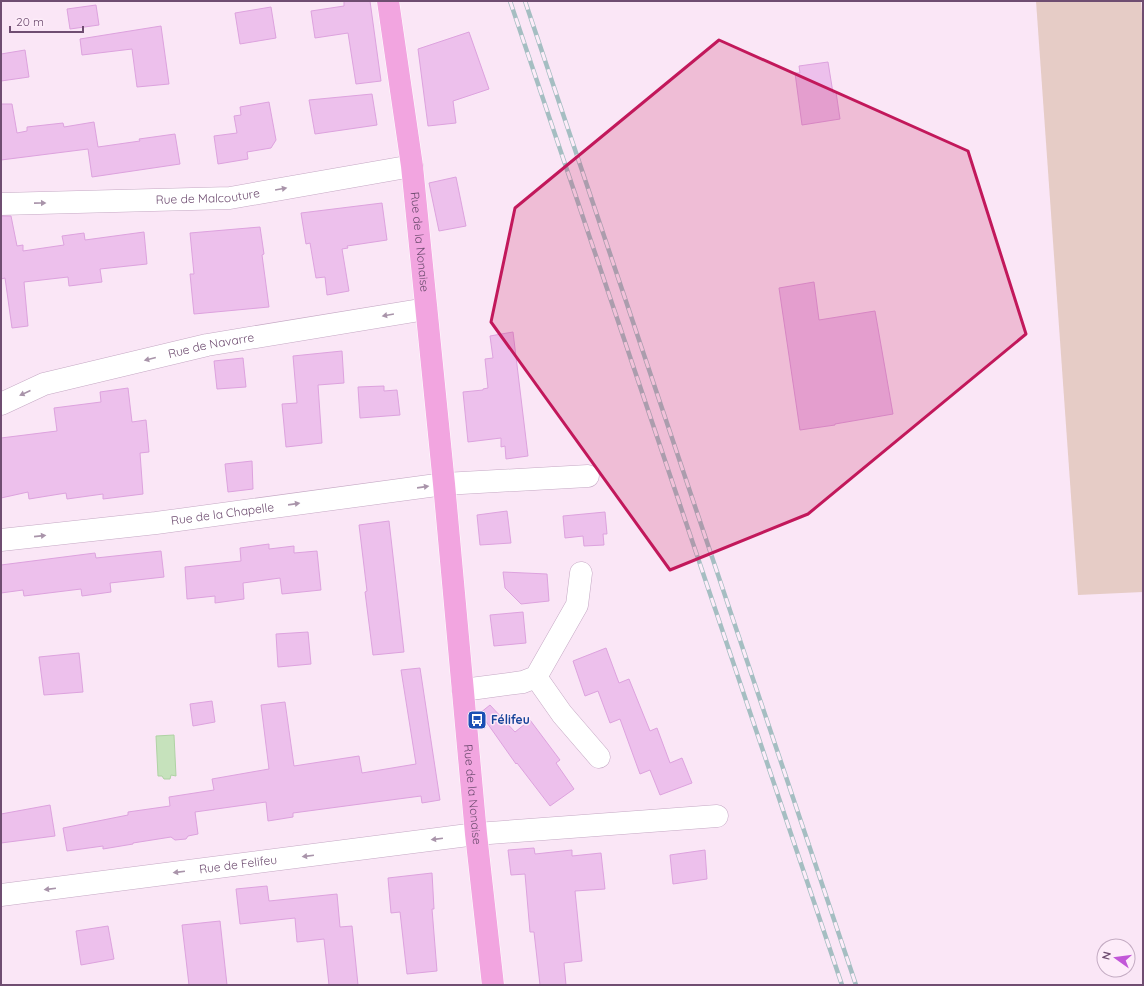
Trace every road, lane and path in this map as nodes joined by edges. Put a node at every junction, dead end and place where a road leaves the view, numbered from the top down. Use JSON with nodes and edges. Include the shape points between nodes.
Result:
{"nodes":[{"id":1,"x":388,"y":1,"type":"edge"},
{"id":2,"x":412,"y":166,"type":"junction"},
{"id":3,"x":1,"y":204,"type":"edge"},
{"id":4,"x":426,"y":309,"type":"junction"},
{"id":5,"x":1,"y":404,"type":"edge"},
{"id":6,"x":588,"y":476,"type":"dead end"},
{"id":7,"x":444,"y":484,"type":"junction"},
{"id":8,"x":1,"y":540,"type":"edge"},
{"id":9,"x":581,"y":573,"type":"dead end"},
{"id":10,"x":536,"y":677,"type":"junction"},
{"id":11,"x":462,"y":690,"type":"junction"},
{"id":12,"x":599,"y":757,"type":"dead end"},
{"id":13,"x":717,"y":816,"type":"dead end"},
{"id":14,"x":476,"y":834,"type":"junction"},
{"id":15,"x":1,"y":895,"type":"edge"},
{"id":16,"x":493,"y":985,"type":"edge"}],
"edges":[{"from":1,"to":2,"type":"main road","name":"Rue de la Nonaise"},
{"from":3,"to":2,"type":"street","name":"Rue de Malcouture","one_way":true,"via":[[230,198]]},
{"from":2,"to":4,"type":"main road","name":"Rue de la Nonaise"},
{"from":4,"to":5,"type":"street","name":"Rue de Navarre","one_way":true,"via":[[207,345],[44,384]]},
{"from":4,"to":7,"type":"main road","name":"Rue de la Nonaise"},
{"from":6,"to":7,"type":"street"},
{"from":8,"to":7,"type":"street","name":"Rue de la Chapelle","one_way":true,"via":[[156,523]]},
{"from":7,"to":11,"type":"main road","name":"Rue de la Nonaise"},
{"from":9,"to":10,"type":"street","via":[[576,605]]},
{"from":10,"to":11,"type":"street","via":[[523,682]]},
{"from":10,"to":12,"type":"street","via":[[562,714]]},
{"from":11,"to":14,"type":"main road","name":"Rue de la Nonaise"},
{"from":13,"to":14,"type":"street","name":"Rue de Felifeu"},
{"from":14,"to":15,"type":"street","name":"Rue de Felifeu","one_way":true},
{"from":14,"to":16,"type":"main road","name":"Rue de la Nonaise"}]}
